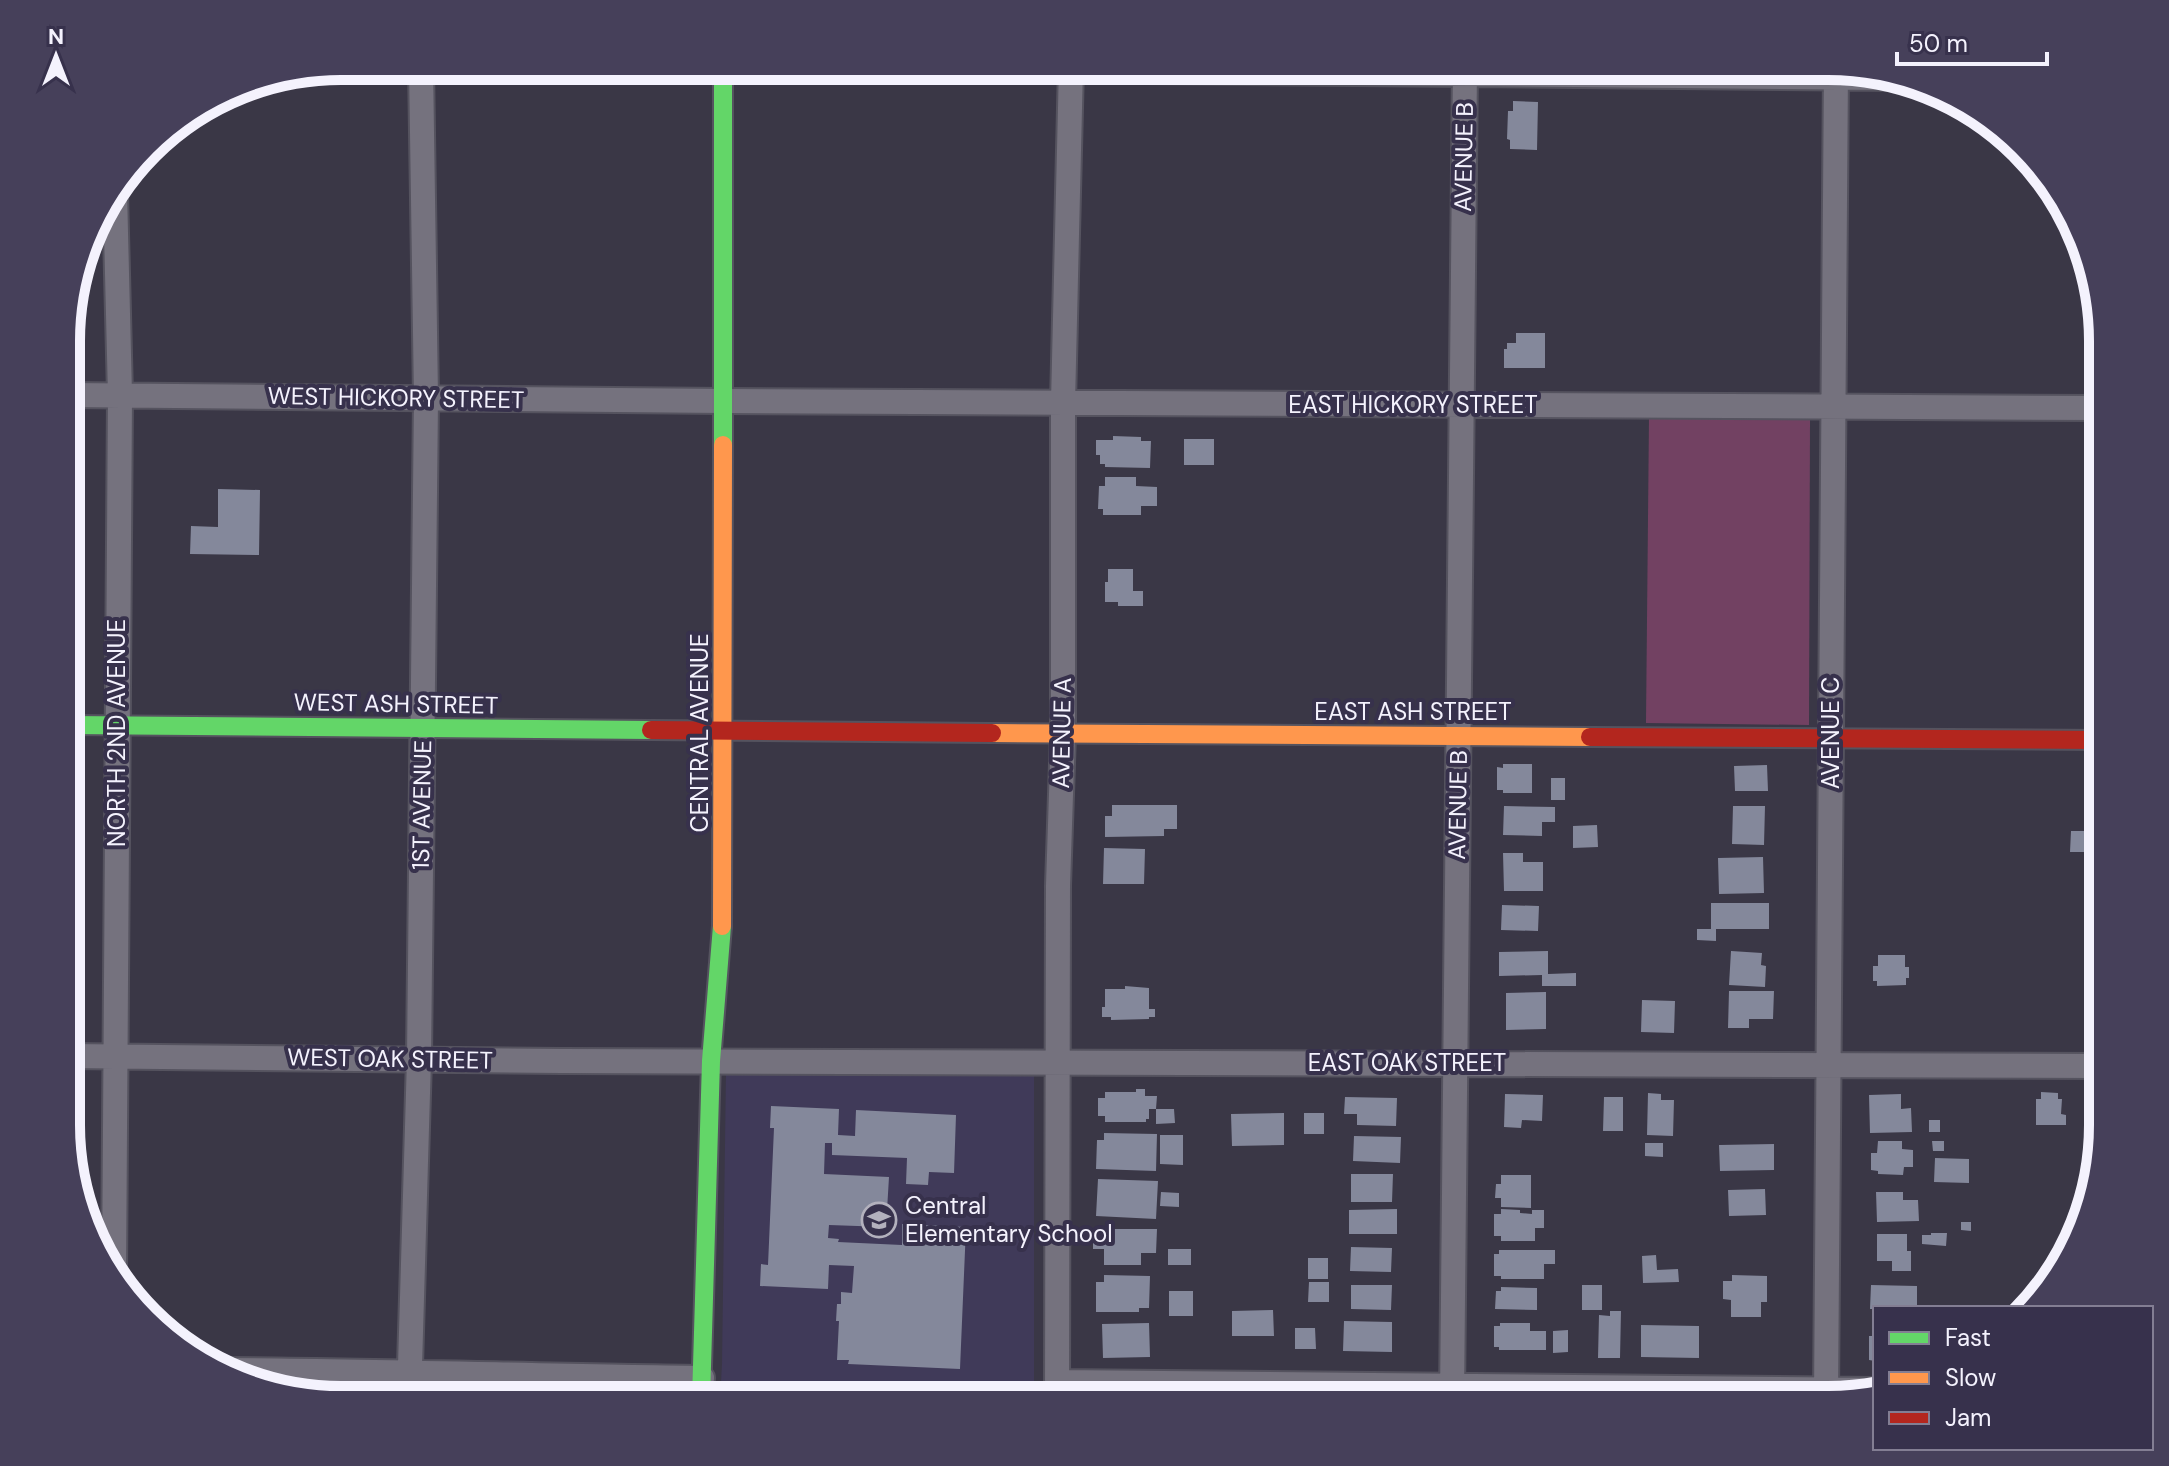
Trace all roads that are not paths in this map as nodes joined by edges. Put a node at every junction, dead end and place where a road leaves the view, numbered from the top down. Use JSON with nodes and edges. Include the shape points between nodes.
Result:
{"nodes":[{"id":1,"x":1465,"y":80,"type":"edge"},
{"id":2,"x":1836,"y":80,"type":"edge"},
{"id":3,"x":421,"y":81,"type":"edge"},
{"id":4,"x":723,"y":81,"type":"edge"},
{"id":5,"x":1071,"y":81,"type":"edge"},
{"id":6,"x":115,"y":210,"type":"edge"},
{"id":7,"x":80,"y":395,"type":"edge"},
{"id":8,"x":120,"y":395,"type":"junction"},
{"id":9,"x":426,"y":398,"type":"junction"},
{"id":10,"x":724,"y":401,"type":"junction"},
{"id":11,"x":1063,"y":403,"type":"junction"},
{"id":12,"x":1461,"y":405,"type":"junction"},
{"id":13,"x":1833,"y":407,"type":"junction"},
{"id":14,"x":2088,"y":408,"type":"edge"},
{"id":15,"x":80,"y":725,"type":"edge"},
{"id":16,"x":117,"y":725,"type":"junction"},
{"id":17,"x":422,"y":728,"type":"junction"},
{"id":18,"x":723,"y":731,"type":"junction"},
{"id":19,"x":1063,"y":733,"type":"junction"},
{"id":20,"x":1458,"y":736,"type":"junction"},
{"id":21,"x":1831,"y":738,"type":"junction"},
{"id":22,"x":2088,"y":740,"type":"edge"},
{"id":23,"x":80,"y":1056,"type":"edge"},
{"id":24,"x":115,"y":1056,"type":"junction"},
{"id":25,"x":419,"y":1059,"type":"junction"},
{"id":26,"x":711,"y":1061,"type":"junction"},
{"id":27,"x":1058,"y":1062,"type":"junction"},
{"id":28,"x":1455,"y":1064,"type":"junction"},
{"id":29,"x":1828,"y":1065,"type":"junction"},
{"id":30,"x":2088,"y":1066,"type":"edge"},
{"id":31,"x":114,"y":1253,"type":"edge"},
{"id":32,"x":253,"y":1370,"type":"edge"},
{"id":33,"x":409,"y":1371,"type":"junction"},
{"id":34,"x":1452,"y":1385,"type":"edge"},
{"id":35,"x":1826,"y":1385,"type":"edge"},
{"id":36,"x":409,"y":1386,"type":"edge"},
{"id":37,"x":663,"y":1386,"type":"edge"},
{"id":38,"x":702,"y":1386,"type":"edge"},
{"id":39,"x":1057,"y":1386,"type":"edge"}],
"edges":[{"from":1,"to":12,"type":"street","name":"AVENUE B"},
{"from":2,"to":13,"type":"street","name":"AVENUE C"},
{"from":3,"to":9,"type":"street","name":"1ST AVENUE"},
{"from":4,"to":10,"type":"street","name":"CENTRAL AVENUE"},
{"from":5,"to":11,"type":"street","name":"AVENUE A"},
{"from":6,"to":8,"type":"street","name":"NORTH 2ND AVENUE"},
{"from":7,"to":8,"type":"street","name":"WEST HICKORY STREET"},
{"from":8,"to":9,"type":"street","name":"WEST HICKORY STREET"},
{"from":8,"to":16,"type":"street","name":"NORTH 2ND AVENUE"},
{"from":9,"to":10,"type":"street","name":"WEST HICKORY STREET"},
{"from":9,"to":17,"type":"street","name":"1ST AVENUE"},
{"from":10,"to":11,"type":"street","name":"EAST HICKORY STREET"},
{"from":10,"to":18,"type":"street","name":"CENTRAL AVENUE"},
{"from":11,"to":12,"type":"street","name":"EAST HICKORY STREET"},
{"from":11,"to":19,"type":"street","name":"AVENUE A"},
{"from":12,"to":13,"type":"street","name":"EAST HICKORY STREET"},
{"from":12,"to":20,"type":"street","name":"AVENUE B"},
{"from":13,"to":14,"type":"street","name":"EAST HICKORY STREET"},
{"from":13,"to":21,"type":"street","name":"AVENUE C"},
{"from":15,"to":16,"type":"street","name":"WEST ASH STREET"},
{"from":16,"to":17,"type":"street","name":"WEST ASH STREET"},
{"from":16,"to":24,"type":"street","name":"NORTH 2ND AVENUE"},
{"from":17,"to":18,"type":"street","name":"WEST ASH STREET"},
{"from":17,"to":25,"type":"street","name":"1ST AVENUE"},
{"from":18,"to":19,"type":"street","name":"EAST ASH STREET"},
{"from":18,"to":26,"type":"street","name":"CENTRAL AVENUE","via":[[723,910]]},
{"from":19,"to":20,"type":"street","name":"EAST ASH STREET"},
{"from":19,"to":27,"type":"street","name":"AVENUE A"},
{"from":20,"to":21,"type":"street","name":"EAST ASH STREET"},
{"from":20,"to":28,"type":"street","name":"AVENUE B"},
{"from":21,"to":22,"type":"street","name":"EAST ASH STREET"},
{"from":21,"to":29,"type":"street","name":"AVENUE C"},
{"from":23,"to":24,"type":"street","name":"WEST OAK STREET"},
{"from":24,"to":25,"type":"street","name":"WEST OAK STREET"},
{"from":24,"to":31,"type":"street","name":"NORTH 2ND AVENUE"},
{"from":25,"to":26,"type":"street","name":"WEST OAK STREET"},
{"from":25,"to":33,"type":"street","name":"1ST AVENUE"},
{"from":26,"to":27,"type":"street","name":"EAST OAK STREET"},
{"from":26,"to":38,"type":"street","name":"CENTRAL AVENUE"},
{"from":27,"to":28,"type":"street","name":"EAST OAK STREET"},
{"from":27,"to":39,"type":"street","name":"AVENUE A"},
{"from":28,"to":29,"type":"street","name":"EAST OAK STREET"},
{"from":28,"to":34,"type":"street","name":"AVENUE B"},
{"from":29,"to":30,"type":"street","name":"EAST OAK STREET"},
{"from":29,"to":35,"type":"street","name":"AVENUE C"},
{"from":32,"to":33,"type":"street"},
{"from":33,"to":36,"type":"street","name":"1ST AVENUE"},
{"from":33,"to":37,"type":"street"}]}
